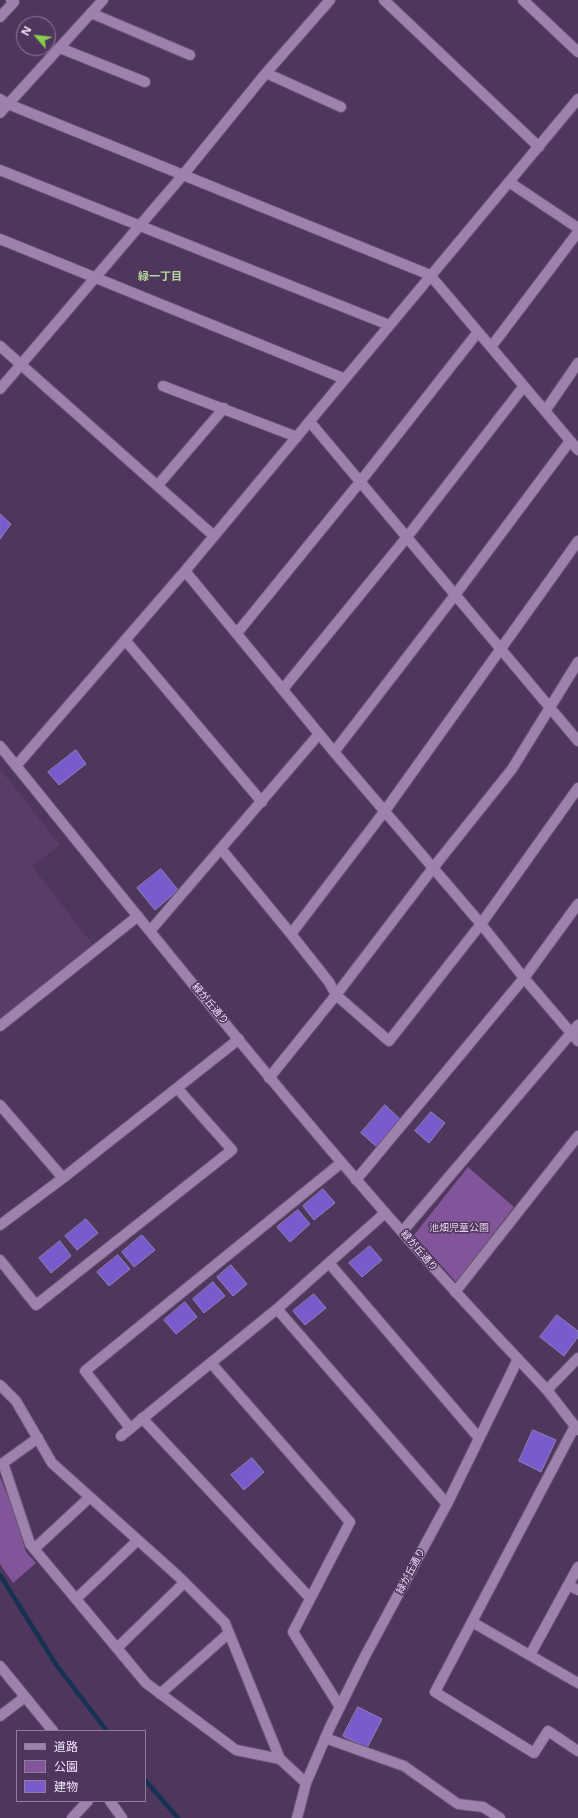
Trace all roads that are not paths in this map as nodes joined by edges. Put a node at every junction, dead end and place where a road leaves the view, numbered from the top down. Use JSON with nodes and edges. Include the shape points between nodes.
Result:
{"nodes":[{"id":1,"x":11,"y":0,"type":"edge"},
{"id":2,"x":103,"y":0,"type":"edge"},
{"id":3,"x":330,"y":0,"type":"edge"},
{"id":4,"x":384,"y":0,"type":"edge"},
{"id":5,"x":523,"y":0,"type":"edge"},
{"id":6,"x":90,"y":13,"type":"junction"},
{"id":7,"x":0,"y":17,"type":"edge"},
{"id":8,"x":60,"y":48,"type":"junction"},
{"id":9,"x":578,"y":52,"type":"edge"},
{"id":10,"x":190,"y":55,"type":"dead end"},
{"id":11,"x":266,"y":74,"type":"junction"},
{"id":12,"x":145,"y":82,"type":"dead end"},
{"id":13,"x":578,"y":99,"type":"edge"},
{"id":14,"x":4,"y":102,"type":"edge"},
{"id":15,"x":341,"y":107,"type":"dead end"},
{"id":16,"x":0,"y":113,"type":"edge"},
{"id":17,"x":539,"y":147,"type":"junction"},
{"id":18,"x":0,"y":170,"type":"edge"},
{"id":19,"x":183,"y":175,"type":"junction"},
{"id":20,"x":509,"y":182,"type":"junction"},
{"id":21,"x":139,"y":226,"type":"junction"},
{"id":22,"x":578,"y":228,"type":"edge"},
{"id":23,"x":578,"y":232,"type":"edge"},
{"id":24,"x":0,"y":239,"type":"edge"},
{"id":25,"x":430,"y":275,"type":"junction"},
{"id":26,"x":95,"y":278,"type":"junction"},
{"id":27,"x":390,"y":325,"type":"junction"},
{"id":28,"x":478,"y":332,"type":"junction"},
{"id":29,"x":0,"y":346,"type":"edge"},
{"id":30,"x":491,"y":347,"type":"junction"},
{"id":31,"x":20,"y":364,"type":"junction"},
{"id":32,"x":578,"y":364,"type":"edge"},
{"id":33,"x":345,"y":379,"type":"junction"},
{"id":34,"x":163,"y":386,"type":"dead end"},
{"id":35,"x":524,"y":386,"type":"junction"},
{"id":36,"x":0,"y":389,"type":"edge"},
{"id":37,"x":224,"y":408,"type":"junction"},
{"id":38,"x":545,"y":411,"type":"junction"},
{"id":39,"x":310,"y":422,"type":"junction"},
{"id":40,"x":296,"y":437,"type":"junction"},
{"id":41,"x":570,"y":441,"type":"junction"},
{"id":42,"x":578,"y":450,"type":"edge"},
{"id":43,"x":360,"y":482,"type":"junction"},
{"id":44,"x":158,"y":484,"type":"junction"},
{"id":45,"x":214,"y":536,"type":"junction"},
{"id":46,"x":407,"y":537,"type":"junction"},
{"id":47,"x":578,"y":541,"type":"edge"},
{"id":48,"x":186,"y":571,"type":"junction"},
{"id":49,"x":455,"y":595,"type":"junction"},
{"id":50,"x":237,"y":633,"type":"junction"},
{"id":51,"x":125,"y":640,"type":"junction"},
{"id":52,"x":500,"y":648,"type":"junction"},
{"id":53,"x":578,"y":662,"type":"edge"},
{"id":54,"x":283,"y":689,"type":"junction"},
{"id":55,"x":550,"y":707,"type":"junction"},
{"id":56,"x":319,"y":734,"type":"junction"},
{"id":57,"x":578,"y":741,"type":"edge"},
{"id":58,"x":0,"y":746,"type":"edge"},
{"id":59,"x":334,"y":752,"type":"junction"},
{"id":60,"x":16,"y":766,"type":"junction"},
{"id":61,"x":578,"y":788,"type":"edge"},
{"id":62,"x":262,"y":802,"type":"junction"},
{"id":63,"x":384,"y":812,"type":"junction"},
{"id":64,"x":222,"y":850,"type":"junction"},
{"id":65,"x":433,"y":868,"type":"junction"},
{"id":66,"x":578,"y":904,"type":"edge"},
{"id":67,"x":138,"y":916,"type":"junction"},
{"id":68,"x":481,"y":924,"type":"junction"},
{"id":69,"x":150,"y":931,"type":"junction"},
{"id":70,"x":291,"y":934,"type":"junction"},
{"id":71,"x":524,"y":978,"type":"junction"},
{"id":72,"x":336,"y":995,"type":"junction"},
{"id":73,"x":0,"y":1026,"type":"edge"},
{"id":74,"x":576,"y":1033,"type":"edge"},
{"id":75,"x":239,"y":1039,"type":"junction"},
{"id":76,"x":270,"y":1078,"type":"junction"},
{"id":77,"x":178,"y":1088,"type":"junction"},
{"id":78,"x":0,"y":1105,"type":"edge"},
{"id":79,"x":578,"y":1136,"type":"edge"},
{"id":80,"x":341,"y":1163,"type":"junction"},
{"id":81,"x":63,"y":1178,"type":"junction"},
{"id":82,"x":356,"y":1180,"type":"junction"},
{"id":83,"x":385,"y":1213,"type":"junction"},
{"id":84,"x":0,"y":1225,"type":"edge"},
{"id":85,"x":402,"y":1232,"type":"junction"},
{"id":86,"x":0,"y":1260,"type":"edge"},
{"id":87,"x":329,"y":1263,"type":"junction"},
{"id":88,"x":455,"y":1292,"type":"junction"},
{"id":89,"x":277,"y":1309,"type":"junction"},
{"id":90,"x":578,"y":1358,"type":"edge"},
{"id":91,"x":518,"y":1359,"type":"junction"},
{"id":92,"x":211,"y":1363,"type":"junction"},
{"id":93,"x":0,"y":1385,"type":"edge"},
{"id":94,"x":546,"y":1390,"type":"junction"},
{"id":95,"x":142,"y":1418,"type":"junction"},
{"id":96,"x":130,"y":1428,"type":"junction"},
{"id":97,"x":576,"y":1428,"type":"edge"},
{"id":98,"x":121,"y":1436,"type":"dead end"},
{"id":99,"x":38,"y":1438,"type":"junction"},
{"id":100,"x":480,"y":1438,"type":"junction"},
{"id":101,"x":90,"y":1497,"type":"junction"},
{"id":102,"x":447,"y":1504,"type":"junction"},
{"id":103,"x":138,"y":1540,"type":"junction"},
{"id":104,"x":34,"y":1549,"type":"junction"},
{"id":105,"x":578,"y":1567,"type":"edge"},
{"id":106,"x":184,"y":1583,"type":"junction"},
{"id":107,"x":568,"y":1585,"type":"junction"},
{"id":108,"x":578,"y":1590,"type":"edge"},
{"id":109,"x":310,"y":1598,"type":"junction"},
{"id":110,"x":76,"y":1599,"type":"junction"},
{"id":111,"x":472,"y":1622,"type":"junction"},
{"id":112,"x":229,"y":1634,"type":"junction"},
{"id":113,"x":117,"y":1648,"type":"junction"},
{"id":114,"x":530,"y":1655,"type":"junction"},
{"id":115,"x":0,"y":1666,"type":"edge"},
{"id":116,"x":578,"y":1683,"type":"edge"},
{"id":117,"x":160,"y":1694,"type":"junction"},
{"id":118,"x":25,"y":1697,"type":"junction"},
{"id":119,"x":340,"y":1707,"type":"junction"},
{"id":120,"x":0,"y":1716,"type":"edge"},
{"id":121,"x":52,"y":1730,"type":"edge"},
{"id":122,"x":325,"y":1738,"type":"junction"},
{"id":123,"x":578,"y":1751,"type":"edge"},
{"id":124,"x":280,"y":1759,"type":"junction"},
{"id":125,"x":306,"y":1783,"type":"junction"},
{"id":126,"x":87,"y":1802,"type":"edge"},
{"id":127,"x":111,"y":1802,"type":"edge"},
{"id":128,"x":72,"y":1818,"type":"edge"},
{"id":129,"x":122,"y":1818,"type":"edge"},
{"id":130,"x":297,"y":1818,"type":"edge"},
{"id":131,"x":500,"y":1818,"type":"edge"}],
"edges":[{"from":1,"to":7,"type":"street","via":[[14,2]]},
{"from":2,"to":6,"type":"street"},
{"from":3,"to":11,"type":"street"},
{"from":4,"to":17,"type":"street"},
{"from":5,"to":9,"type":"street"},
{"from":6,"to":8,"type":"street"},
{"from":6,"to":10,"type":"street"},
{"from":8,"to":12,"type":"street"},
{"from":8,"to":14,"type":"street"},
{"from":11,"to":15,"type":"street"},
{"from":11,"to":19,"type":"street"},
{"from":13,"to":17,"type":"street"},
{"from":14,"to":16,"type":"street"},
{"from":14,"to":19,"type":"street"},
{"from":17,"to":20,"type":"street"},
{"from":18,"to":21,"type":"street"},
{"from":19,"to":21,"type":"street"},
{"from":19,"to":25,"type":"street"},
{"from":20,"to":22,"type":"street"},
{"from":20,"to":25,"type":"street"},
{"from":21,"to":26,"type":"street"},
{"from":21,"to":27,"type":"street"},
{"from":23,"to":30,"type":"street"},
{"from":24,"to":26,"type":"street"},
{"from":25,"to":27,"type":"street"},
{"from":25,"to":28,"type":"street"},
{"from":26,"to":31,"type":"street"},
{"from":26,"to":33,"type":"street"},
{"from":27,"to":33,"type":"street"},
{"from":28,"to":30,"type":"street"},
{"from":28,"to":43,"type":"street"},
{"from":29,"to":31,"type":"street"},
{"from":30,"to":35,"type":"street"},
{"from":31,"to":36,"type":"street"},
{"from":31,"to":44,"type":"street"},
{"from":32,"to":38,"type":"street"},
{"from":33,"to":39,"type":"street"},
{"from":34,"to":37,"type":"street"},
{"from":35,"to":38,"type":"street"},
{"from":35,"to":46,"type":"street"},
{"from":37,"to":40,"type":"street"},
{"from":37,"to":44,"type":"street"},
{"from":38,"to":41,"type":"street"},
{"from":39,"to":40,"type":"street"},
{"from":39,"to":43,"type":"street"},
{"from":40,"to":45,"type":"street"},
{"from":41,"to":42,"type":"street"},
{"from":41,"to":49,"type":"street"},
{"from":43,"to":46,"type":"street"},
{"from":43,"to":50,"type":"street"},
{"from":44,"to":45,"type":"street"},
{"from":45,"to":48,"type":"street"},
{"from":46,"to":49,"type":"street"},
{"from":46,"to":54,"type":"street"},
{"from":47,"to":52,"type":"street"},
{"from":48,"to":50,"type":"street"},
{"from":48,"to":51,"type":"street"},
{"from":49,"to":52,"type":"street"},
{"from":49,"to":59,"type":"street"},
{"from":50,"to":54,"type":"street"},
{"from":51,"to":60,"type":"street"},
{"from":51,"to":62,"type":"street"},
{"from":52,"to":55,"type":"street"},
{"from":52,"to":63,"type":"street"},
{"from":53,"to":55,"type":"street"},
{"from":54,"to":56,"type":"street"},
{"from":55,"to":57,"type":"street"},
{"from":55,"to":65,"type":"street","via":[[512,769]]},
{"from":56,"to":59,"type":"street"},
{"from":56,"to":62,"type":"street"},
{"from":58,"to":60,"type":"street","name":"緑が丘通り"},
{"from":59,"to":63,"type":"street"},
{"from":60,"to":67,"type":"street","name":"緑が丘通り"},
{"from":61,"to":68,"type":"street"},
{"from":62,"to":64,"type":"street"},
{"from":63,"to":65,"type":"street"},
{"from":63,"to":70,"type":"street"},
{"from":64,"to":69,"type":"street"},
{"from":64,"to":70,"type":"street"},
{"from":65,"to":68,"type":"street"},
{"from":65,"to":72,"type":"street"},
{"from":66,"to":71,"type":"street"},
{"from":67,"to":69,"type":"street","name":"緑が丘通り"},
{"from":67,"to":73,"type":"street"},
{"from":68,"to":71,"type":"street"},
{"from":68,"to":72,"type":"street","via":[[389,1041]]},
{"from":69,"to":75,"type":"street","name":"緑が丘通り"},
{"from":70,"to":72,"type":"street","via":[[329,982]]},
{"from":71,"to":74,"type":"street"},
{"from":71,"to":82,"type":"street"},
{"from":72,"to":76,"type":"street"},
{"from":74,"to":85,"type":"street"},
{"from":75,"to":76,"type":"street","name":"緑が丘通り"},
{"from":75,"to":77,"type":"street"},
{"from":76,"to":80,"type":"street","name":"緑が丘通り"},
{"from":77,"to":81,"type":"street"},
{"from":77,"to":86,"type":"street","via":[[232,1150],[36,1305]]},
{"from":78,"to":81,"type":"street"},
{"from":79,"to":88,"type":"street"},
{"from":80,"to":82,"type":"street","name":"緑が丘通り"},
{"from":80,"to":96,"type":"street","via":[[85,1371]]},
{"from":81,"to":84,"type":"street"},
{"from":82,"to":83,"type":"street","name":"緑が丘通り"},
{"from":83,"to":85,"type":"street","name":"緑が丘通り"},
{"from":83,"to":87,"type":"street"},
{"from":85,"to":88,"type":"street","name":"緑が丘通り"},
{"from":87,"to":89,"type":"street"},
{"from":87,"to":100,"type":"street"},
{"from":88,"to":91,"type":"street","name":"緑が丘通り"},
{"from":89,"to":92,"type":"street"},
{"from":89,"to":102,"type":"street"},
{"from":90,"to":94,"type":"street"},
{"from":91,"to":94,"type":"street"},
{"from":91,"to":100,"type":"street","name":"緑が丘通り"},
{"from":92,"to":95,"type":"street"},
{"from":92,"to":109,"type":"street","via":[[350,1522]]},
{"from":93,"to":99,"type":"street","via":[[16,1401]]},
{"from":94,"to":97,"type":"street"},
{"from":95,"to":96,"type":"street"},
{"from":95,"to":109,"type":"street"},
{"from":96,"to":98,"type":"street"},
{"from":97,"to":111,"type":"street"},
{"from":99,"to":101,"type":"street","via":[[52,1463]]},
{"from":99,"to":104,"type":"street","via":[[3,1463],[30,1544]]},
{"from":100,"to":102,"type":"street","name":"緑が丘通り"},
{"from":101,"to":103,"type":"street"},
{"from":101,"to":104,"type":"street"},
{"from":102,"to":119,"type":"street","name":"緑が丘通り"},
{"from":103,"to":106,"type":"street"},
{"from":103,"to":110,"type":"street"},
{"from":104,"to":110,"type":"street"},
{"from":105,"to":107,"type":"street"},
{"from":106,"to":112,"type":"street","via":[[225,1624]]},
{"from":106,"to":113,"type":"street"},
{"from":107,"to":108,"type":"street"},
{"from":107,"to":114,"type":"street"},
{"from":109,"to":119,"type":"street","via":[[293,1632]]},
{"from":110,"to":113,"type":"street"},
{"from":111,"to":114,"type":"street"},
{"from":111,"to":123,"type":"street","via":[[435,1692],[534,1752],[548,1730]]},
{"from":112,"to":117,"type":"street"},
{"from":112,"to":124,"type":"street"},
{"from":113,"to":117,"type":"street","via":[[146,1683]]},
{"from":114,"to":116,"type":"street"},
{"from":115,"to":118,"type":"street"},
{"from":117,"to":124,"type":"street","via":[[236,1750]]},
{"from":118,"to":120,"type":"street"},
{"from":118,"to":121,"type":"street"},
{"from":119,"to":122,"type":"street","name":"緑が丘通り"},
{"from":122,"to":125,"type":"street","name":"緑が丘通り"},
{"from":122,"to":131,"type":"street","via":[[404,1766],[458,1804],[483,1808]]},
{"from":124,"to":125,"type":"street"},
{"from":125,"to":130,"type":"street","name":"緑が丘通り"},
{"from":126,"to":128,"type":"street"},
{"from":127,"to":129,"type":"street"}]}
